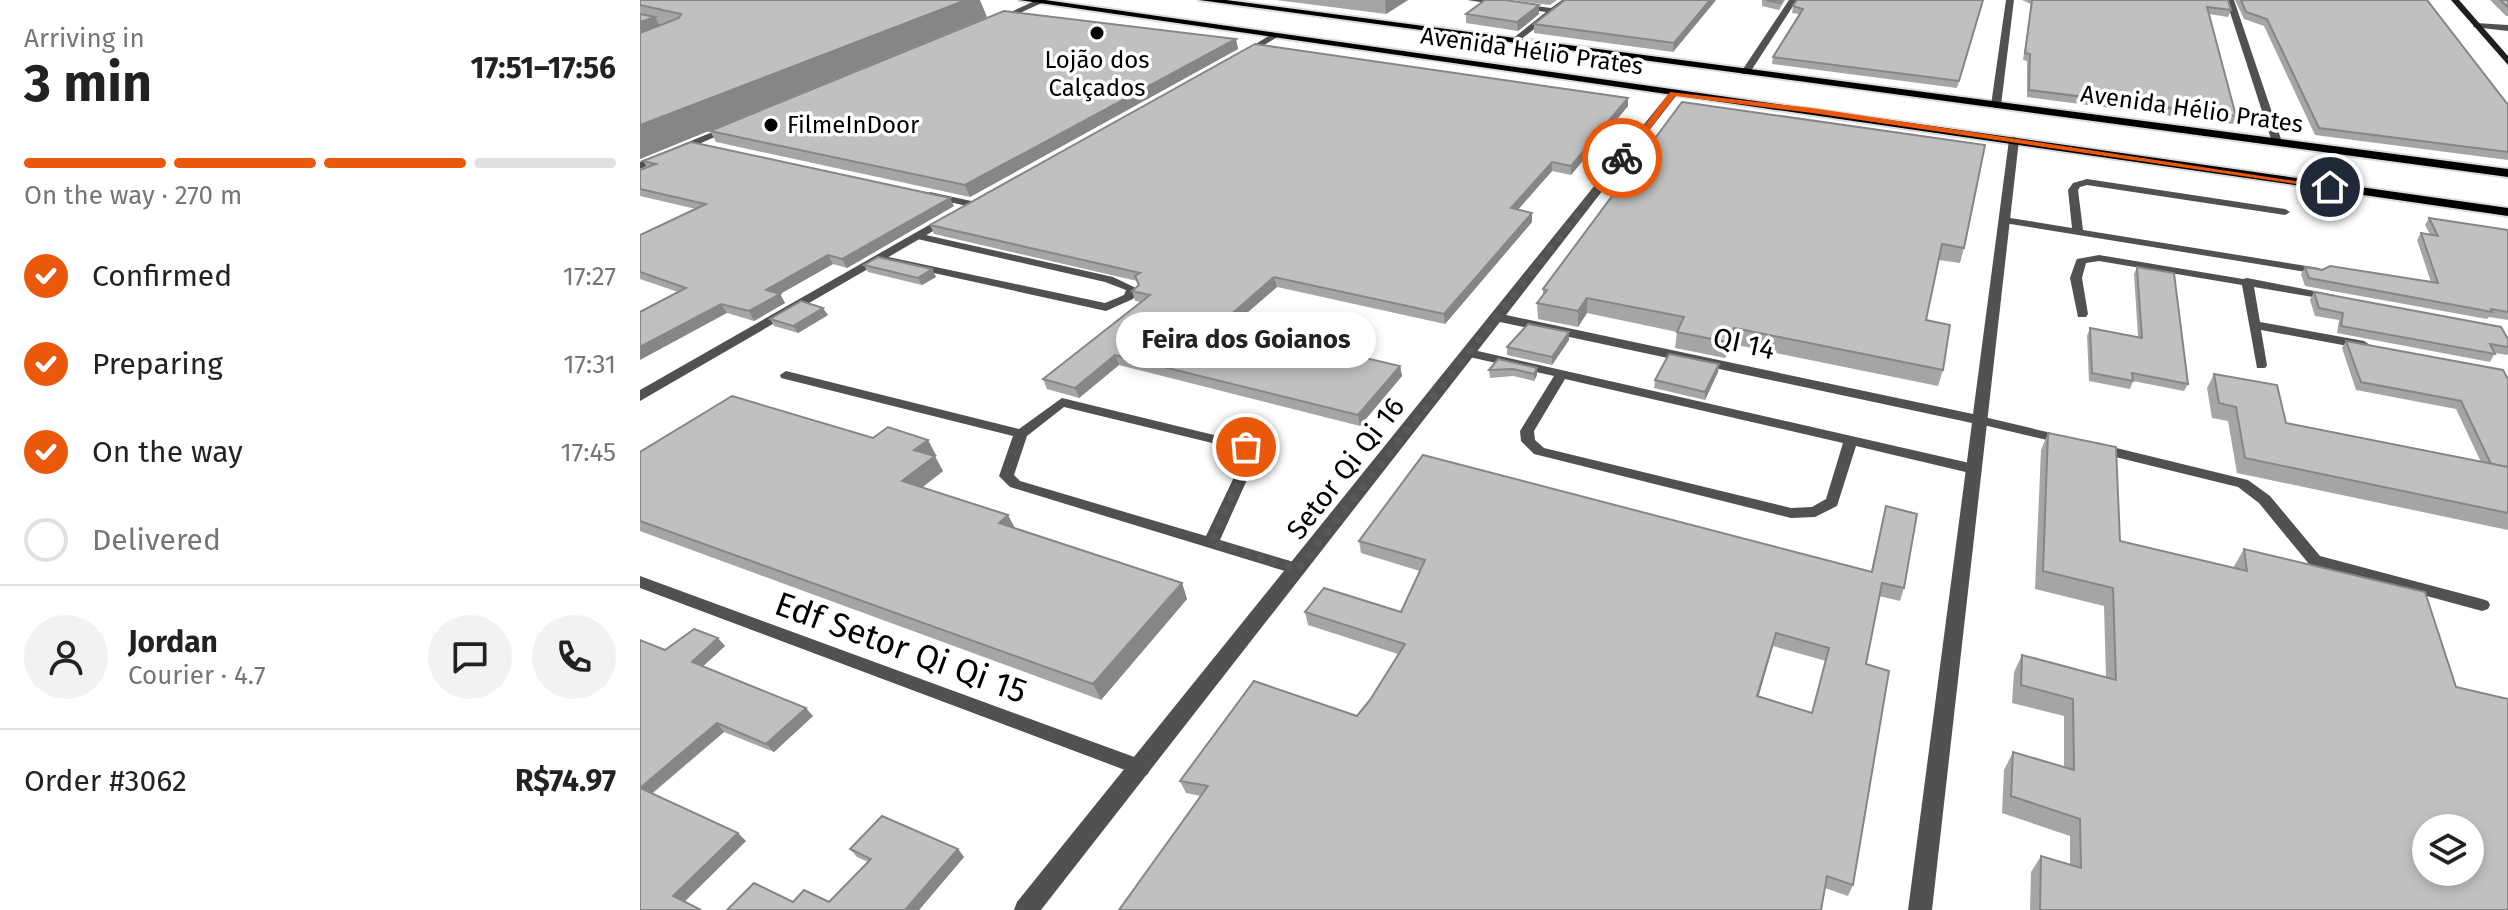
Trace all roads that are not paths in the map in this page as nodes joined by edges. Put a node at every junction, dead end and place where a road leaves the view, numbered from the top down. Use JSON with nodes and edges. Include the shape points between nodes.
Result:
{"nodes":[{"id":1,"x":1024,"y":0,"type":"edge"},
{"id":2,"x":1204,"y":0,"type":"edge"},
{"id":3,"x":1471,"y":0,"type":"edge"},
{"id":4,"x":1478,"y":0,"type":"edge"},
{"id":5,"x":1567,"y":0,"type":"edge"},
{"id":6,"x":1793,"y":0,"type":"edge"},
{"id":7,"x":2010,"y":0,"type":"edge"},
{"id":8,"x":2230,"y":0,"type":"edge"},
{"id":9,"x":2455,"y":0,"type":"edge"},
{"id":10,"x":1040,"y":2,"type":"junction"},
{"id":11,"x":1553,"y":11,"type":"junction"},
{"id":12,"x":2476,"y":25,"type":"junction"},
{"id":13,"x":982,"y":26,"type":"edge"},
{"id":14,"x":2508,"y":28,"type":"edge"},
{"id":15,"x":1275,"y":36,"type":"junction"},
{"id":16,"x":1515,"y":41,"type":"junction"},
{"id":17,"x":2503,"y":52,"type":"edge"},
{"id":18,"x":1234,"y":59,"type":"edge"},
{"id":19,"x":2508,"y":62,"type":"edge"},
{"id":20,"x":1746,"y":72,"type":"junction"},
{"id":21,"x":1833,"y":84,"type":"junction"},
{"id":22,"x":1673,"y":94,"type":"junction"},
{"id":23,"x":1925,"y":96,"type":"junction"},
{"id":24,"x":1996,"y":105,"type":"junction"},
{"id":25,"x":1812,"y":110,"type":"junction"},
{"id":26,"x":1910,"y":124,"type":"junction"},
{"id":27,"x":737,"y":125,"type":"edge"},
{"id":28,"x":2014,"y":140,"type":"junction"},
{"id":29,"x":2277,"y":142,"type":"junction"},
{"id":30,"x":694,"y":143,"type":"junction"},
{"id":31,"x":725,"y":150,"type":"edge"},
{"id":32,"x":640,"y":166,"type":"edge"},
{"id":33,"x":2508,"y":173,"type":"edge"},
{"id":34,"x":910,"y":191,"type":"edge"},
{"id":35,"x":986,"y":197,"type":"edge"},
{"id":36,"x":972,"y":204,"type":"junction"},
{"id":37,"x":2285,"y":212,"type":"dead end"},
{"id":38,"x":2508,"y":212,"type":"edge"},
{"id":39,"x":2004,"y":220,"type":"junction"},
{"id":40,"x":2078,"y":232,"type":"junction"},
{"id":41,"x":917,"y":236,"type":"junction"},
{"id":42,"x":879,"y":258,"type":"junction"},
{"id":43,"x":2319,"y":271,"type":"edge"},
{"id":44,"x":2247,"y":281,"type":"junction"},
{"id":45,"x":2339,"y":298,"type":"edge"},
{"id":46,"x":2082,"y":314,"type":"dead end"},
{"id":47,"x":1498,"y":317,"type":"junction"},
{"id":48,"x":2254,"y":325,"type":"junction"},
{"id":49,"x":2374,"y":347,"type":"edge"},
{"id":50,"x":1469,"y":353,"type":"junction"},
{"id":51,"x":2261,"y":365,"type":"dead end"},
{"id":52,"x":1562,"y":374,"type":"junction"},
{"id":53,"x":786,"y":375,"type":"dead end"},
{"id":54,"x":640,"y":396,"type":"edge"},
{"id":55,"x":1980,"y":420,"type":"junction"},
{"id":56,"x":1021,"y":434,"type":"junction"},
{"id":57,"x":1851,"y":440,"type":"junction"},
{"id":58,"x":1974,"y":469,"type":"junction"},
{"id":59,"x":1211,"y":542,"type":"junction"},
{"id":60,"x":1298,"y":569,"type":"junction"},
{"id":61,"x":640,"y":582,"type":"edge"},
{"id":62,"x":2482,"y":605,"type":"dead end"},
{"id":63,"x":1141,"y":768,"type":"junction"},
{"id":64,"x":1026,"y":910,"type":"edge"},
{"id":65,"x":1920,"y":910,"type":"edge"}],
"edges":[{"from":1,"to":10,"type":"main road","name":"Avenida Hélio Prates"},
{"from":2,"to":16,"type":"main road","name":"Avenida Hélio Prates"},
{"from":3,"to":4,"type":"street"},
{"from":4,"to":11,"type":"street"},
{"from":5,"to":11,"type":"street"},
{"from":6,"to":20,"type":"street"},
{"from":7,"to":24,"type":"street"},
{"from":8,"to":29,"type":"street"},
{"from":9,"to":12,"type":"street"},
{"from":10,"to":13,"type":"street"},
{"from":10,"to":15,"type":"main road","name":"Avenida Hélio Prates"},
{"from":11,"to":16,"type":"street"},
{"from":12,"to":14,"type":"street"},
{"from":12,"to":17,"type":"street"},
{"from":15,"to":18,"type":"street"},
{"from":15,"to":22,"type":"main road","name":"Avenida Hélio Prates"},
{"from":16,"to":20,"type":"main road","name":"Avenida Hélio Prates"},
{"from":17,"to":19,"type":"street"},
{"from":20,"to":21,"type":"main road","name":"Avenida Hélio Prates"},
{"from":21,"to":23,"type":"main road","name":"Avenida Hélio Prates"},
{"from":21,"to":25,"type":"main road","via":[[1850,102]]},
{"from":22,"to":25,"type":"main road","name":"Avenida Hélio Prates"},
{"from":22,"to":47,"type":"street","name":"Setor Qi Qi 16"},
{"from":23,"to":24,"type":"main road","name":"Avenida Hélio Prates"},
{"from":23,"to":26,"type":"main road","via":[[1884,105],[1890,116]]},
{"from":24,"to":29,"type":"main road","name":"Avenida Hélio Prates"},
{"from":25,"to":26,"type":"main road","name":"Avenida Hélio Prates"},
{"from":26,"to":28,"type":"main road","name":"Avenida Hélio Prates"},
{"from":27,"to":30,"type":"street"},
{"from":28,"to":38,"type":"main road","name":"Avenida Hélio Prates"},
{"from":28,"to":39,"type":"street"},
{"from":29,"to":33,"type":"main road","name":"Avenida Hélio Prates"},
{"from":30,"to":31,"type":"street"},
{"from":30,"to":32,"type":"street"},
{"from":34,"to":36,"type":"street"},
{"from":35,"to":36,"type":"street"},
{"from":36,"to":41,"type":"street"},
{"from":37,"to":40,"type":"lane","via":[[2087,182],[2073,190]]},
{"from":39,"to":40,"type":"lane"},
{"from":39,"to":55,"type":"street"},
{"from":40,"to":43,"type":"lane"},
{"from":41,"to":42,"type":"street"},
{"from":41,"to":42,"type":"lane","via":[[1109,279],[1132,289],[1129,297],[1106,307]]},
{"from":42,"to":54,"type":"street"},
{"from":44,"to":45,"type":"lane"},
{"from":44,"to":46,"type":"lane","via":[[2099,258],[2081,261],[2076,278]]},
{"from":44,"to":48,"type":"lane"},
{"from":47,"to":50,"type":"street","name":"Setor Qi Qi 16"},
{"from":47,"to":55,"type":"street","name":"QI 14"},
{"from":48,"to":49,"type":"lane"},
{"from":48,"to":51,"type":"lane"},
{"from":50,"to":52,"type":"lane"},
{"from":50,"to":60,"type":"street","name":"Setor Qi Qi 16"},
{"from":52,"to":57,"type":"lane"},
{"from":52,"to":57,"type":"lane","via":[[1527,431],[1528,441],[1539,451],[1791,513],[1815,512],[1832,502]]},
{"from":53,"to":56,"type":"lane"},
{"from":55,"to":58,"type":"street"},
{"from":55,"to":62,"type":"lane","via":[[2243,483],[2265,495],[2315,560]]},
{"from":56,"to":59,"type":"lane","via":[[1006,468],[1015,484]]},
{"from":56,"to":59,"type":"lane","via":[[1062,402],[1246,447],[1252,453]]},
{"from":57,"to":58,"type":"lane"},
{"from":58,"to":65,"type":"street"},
{"from":59,"to":60,"type":"lane"},
{"from":60,"to":63,"type":"street","name":"Setor Qi Qi 16"},
{"from":61,"to":63,"type":"lane","name":"Edf Setor Qi Qi 15"},
{"from":63,"to":64,"type":"street","name":"Setor Qi Qi 16"}]}
